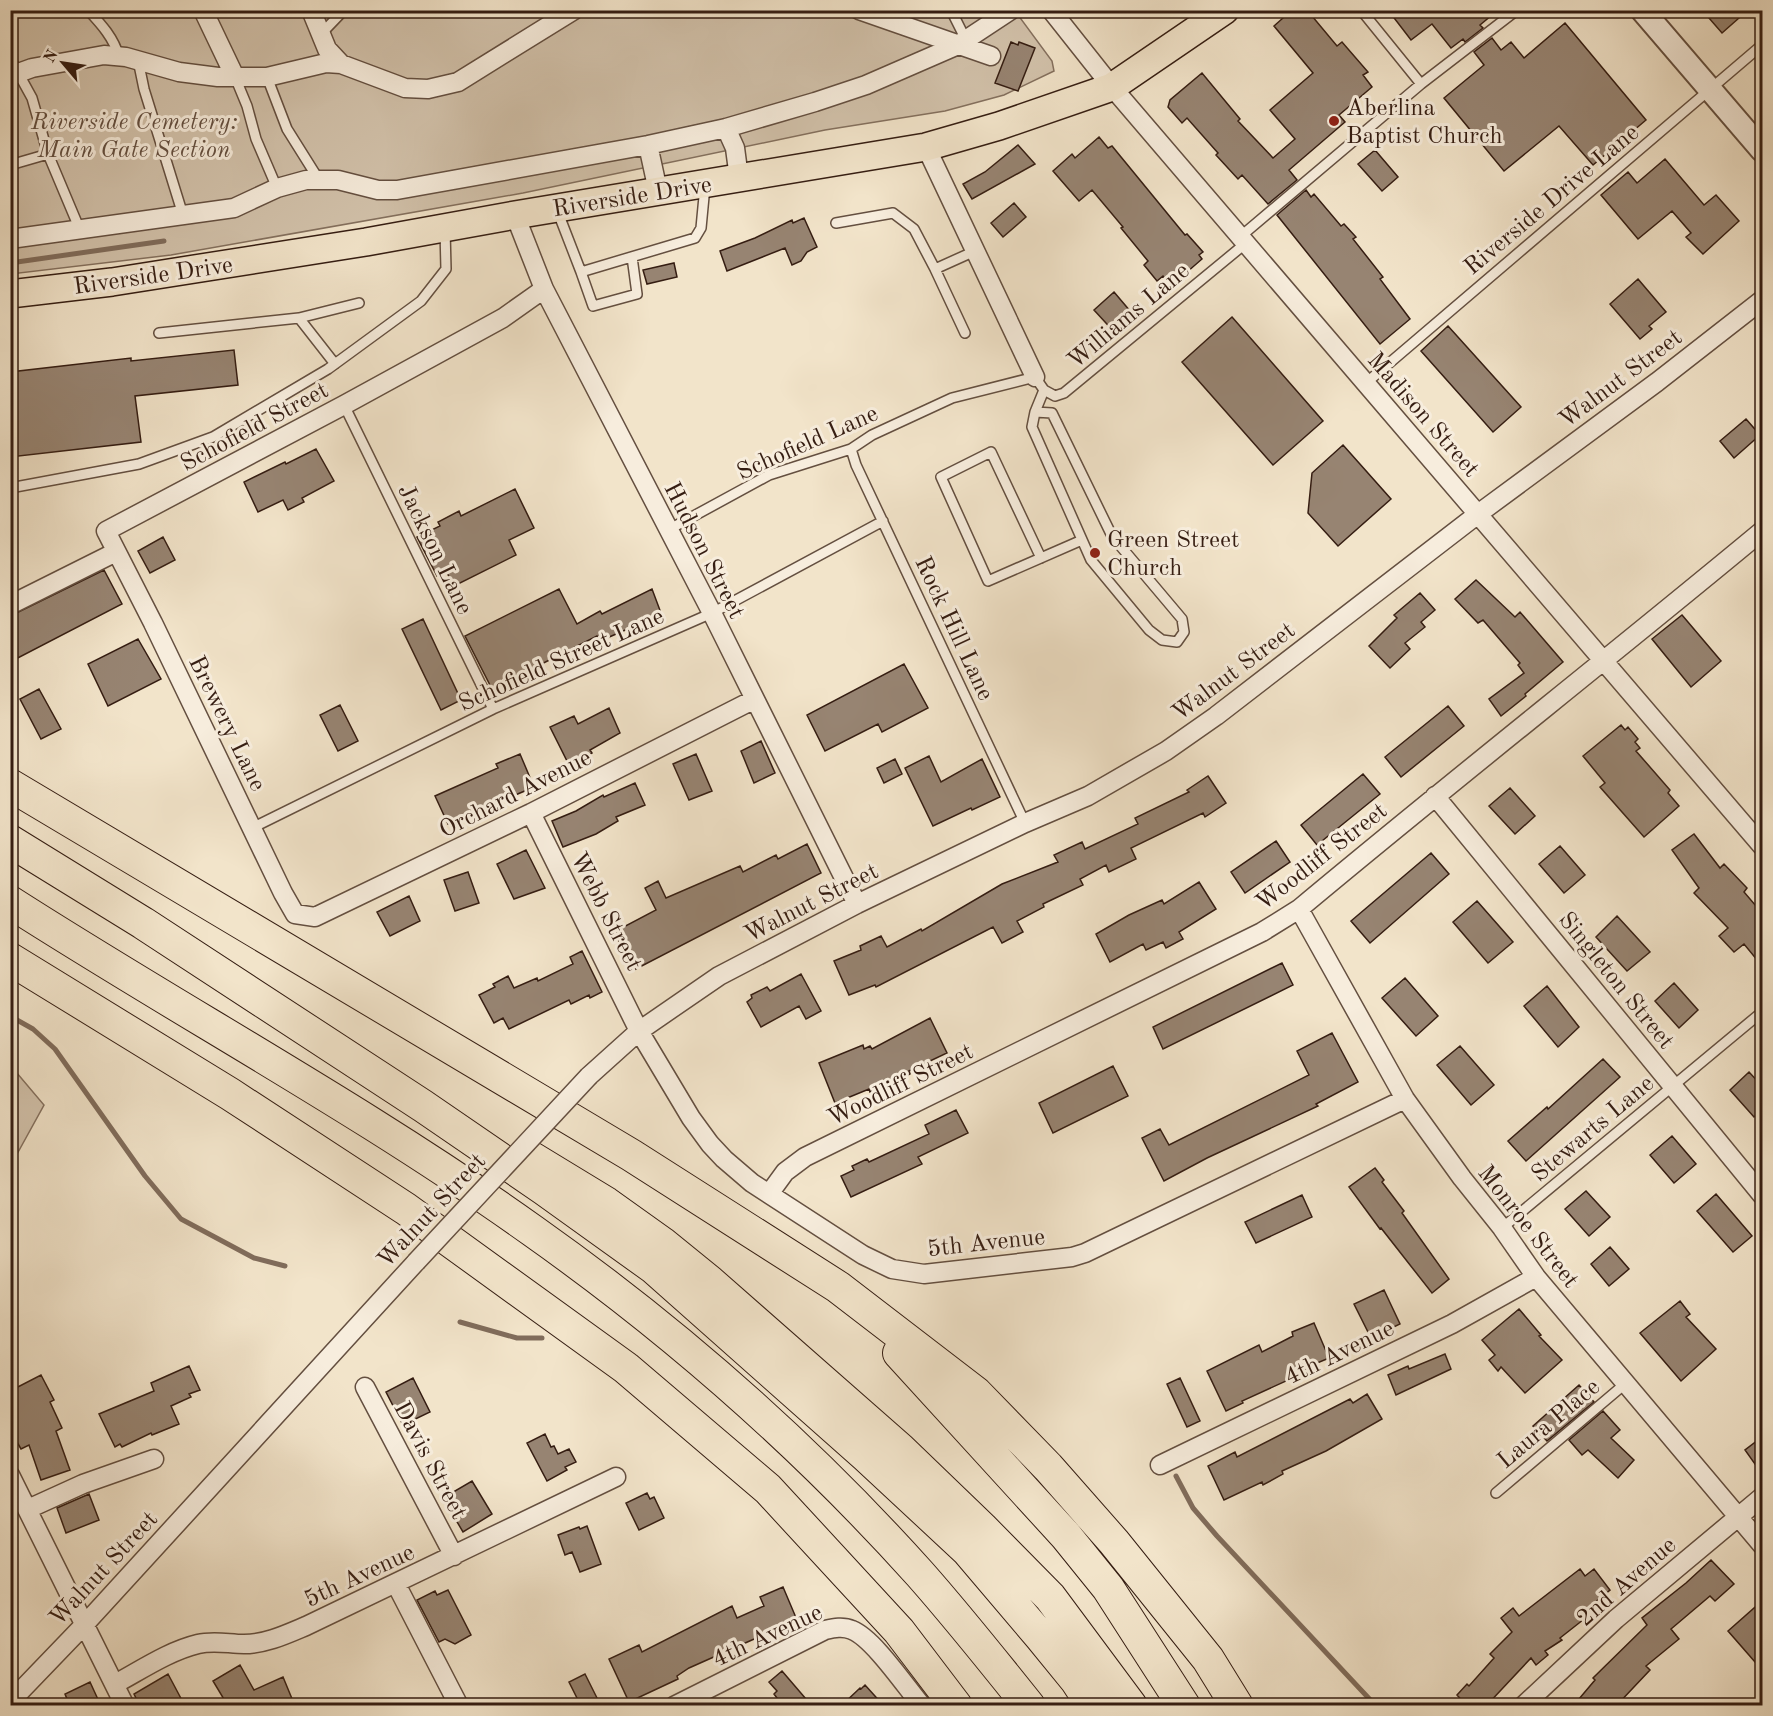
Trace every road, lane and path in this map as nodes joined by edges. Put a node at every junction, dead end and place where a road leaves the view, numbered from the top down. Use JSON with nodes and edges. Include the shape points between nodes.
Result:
{"nodes":[{"id":1,"x":88,"y":10,"type":"edge"},
{"id":2,"x":203,"y":10,"type":"edge"},
{"id":3,"x":311,"y":10,"type":"edge"},
{"id":4,"x":344,"y":10,"type":"edge"},
{"id":5,"x":574,"y":10,"type":"edge"},
{"id":6,"x":859,"y":10,"type":"edge"},
{"id":7,"x":951,"y":10,"type":"edge"},
{"id":8,"x":1011,"y":10,"type":"edge"},
{"id":9,"x":1051,"y":10,"type":"edge"},
{"id":10,"x":1225,"y":10,"type":"edge"},
{"id":11,"x":1361,"y":10,"type":"edge"},
{"id":12,"x":1517,"y":10,"type":"edge"},
{"id":13,"x":1642,"y":10,"type":"edge"},
{"id":14,"x":897,"y":17,"type":"edge"},
{"id":15,"x":321,"y":34,"type":"junction"},
{"id":16,"x":962,"y":43,"type":"junction"},
{"id":17,"x":1762,"y":45,"type":"edge"},
{"id":18,"x":991,"y":56,"type":"dead end"},
{"id":19,"x":119,"y":57,"type":"junction"},
{"id":20,"x":138,"y":60,"type":"junction"},
{"id":21,"x":341,"y":64,"type":"junction"},
{"id":22,"x":14,"y":69,"type":"edge"},
{"id":23,"x":267,"y":77,"type":"junction"},
{"id":24,"x":235,"y":78,"type":"junction"},
{"id":25,"x":1421,"y":84,"type":"junction"},
{"id":26,"x":1112,"y":87,"type":"junction"},
{"id":27,"x":1710,"y":90,"type":"junction"},
{"id":28,"x":726,"y":128,"type":"junction"},
{"id":29,"x":648,"y":145,"type":"junction"},
{"id":30,"x":926,"y":147,"type":"junction"},
{"id":31,"x":1762,"y":150,"type":"edge"},
{"id":32,"x":48,"y":154,"type":"junction"},
{"id":33,"x":10,"y":165,"type":"edge"},
{"id":34,"x":739,"y":178,"type":"junction"},
{"id":35,"x":319,"y":180,"type":"junction"},
{"id":36,"x":706,"y":183,"type":"junction"},
{"id":37,"x":277,"y":188,"type":"junction"},
{"id":38,"x":658,"y":191,"type":"junction"},
{"id":39,"x":557,"y":208,"type":"junction"},
{"id":40,"x":183,"y":215,"type":"junction"},
{"id":41,"x":515,"y":215,"type":"junction"},
{"id":42,"x":836,"y":223,"type":"dead end"},
{"id":43,"x":445,"y":228,"type":"junction"},
{"id":44,"x":80,"y":230,"type":"junction"},
{"id":45,"x":10,"y":239,"type":"edge"},
{"id":46,"x":1243,"y":240,"type":"junction"},
{"id":47,"x":975,"y":251,"type":"junction"},
{"id":48,"x":632,"y":256,"type":"junction"},
{"id":49,"x":935,"y":269,"type":"junction"},
{"id":50,"x":582,"y":272,"type":"junction"},
{"id":51,"x":544,"y":289,"type":"junction"},
{"id":52,"x":10,"y":294,"type":"edge"},
{"id":53,"x":1762,"y":300,"type":"edge"},
{"id":54,"x":359,"y":303,"type":"dead end"},
{"id":55,"x":299,"y":318,"type":"junction"},
{"id":56,"x":159,"y":333,"type":"dead end"},
{"id":57,"x":965,"y":333,"type":"dead end"},
{"id":58,"x":335,"y":364,"type":"junction"},
{"id":59,"x":1366,"y":383,"type":"junction"},
{"id":60,"x":1039,"y":384,"type":"junction"},
{"id":61,"x":344,"y":405,"type":"junction"},
{"id":62,"x":1035,"y":412,"type":"junction"},
{"id":63,"x":851,"y":449,"type":"junction"},
{"id":64,"x":10,"y":488,"type":"edge"},
{"id":65,"x":1478,"y":514,"type":"junction"},
{"id":66,"x":883,"y":521,"type":"junction"},
{"id":67,"x":668,"y":531,"type":"junction"},
{"id":68,"x":1762,"y":531,"type":"edge"},
{"id":69,"x":1082,"y":540,"type":"junction"},
{"id":70,"x":116,"y":552,"type":"junction"},
{"id":71,"x":1041,"y":558,"type":"junction"},
{"id":72,"x":10,"y":605,"type":"edge"},
{"id":73,"x":712,"y":613,"type":"junction"},
{"id":74,"x":1604,"y":662,"type":"junction"},
{"id":75,"x":753,"y":700,"type":"junction"},
{"id":76,"x":493,"y":709,"type":"junction"},
{"id":77,"x":10,"y":785,"type":"edge"},
{"id":78,"x":1435,"y":796,"type":"junction"},
{"id":79,"x":531,"y":813,"type":"junction"},
{"id":80,"x":1025,"y":824,"type":"junction"},
{"id":81,"x":252,"y":828,"type":"junction"},
{"id":82,"x":10,"y":841,"type":"edge"},
{"id":83,"x":1762,"y":846,"type":"edge"},
{"id":84,"x":10,"y":902,"type":"edge"},
{"id":85,"x":857,"y":904,"type":"junction"},
{"id":86,"x":1299,"y":909,"type":"junction"},
{"id":87,"x":295,"y":914,"type":"joint"},
{"id":88,"x":10,"y":959,"type":"edge"},
{"id":89,"x":1762,"y":1012,"type":"edge"},
{"id":90,"x":639,"y":1031,"type":"junction"},
{"id":91,"x":1673,"y":1086,"type":"junction"},
{"id":92,"x":1405,"y":1099,"type":"junction"},
{"id":93,"x":423,"y":1106,"type":"junction"},
{"id":94,"x":769,"y":1194,"type":"junction"},
{"id":95,"x":1762,"y":1195,"type":"edge"},
{"id":96,"x":1502,"y":1228,"type":"junction"},
{"id":97,"x":1536,"y":1276,"type":"junction"},
{"id":98,"x":838,"y":1287,"type":"junction"},
{"id":99,"x":1626,"y":1383,"type":"junction"},
{"id":100,"x":365,"y":1387,"type":"dead end"},
{"id":101,"x":154,"y":1459,"type":"dead end"},
{"id":102,"x":1160,"y":1465,"type":"dead end"},
{"id":103,"x":10,"y":1475,"type":"edge"},
{"id":104,"x":616,"y":1477,"type":"dead end"},
{"id":105,"x":1496,"y":1493,"type":"dead end"},
{"id":106,"x":1762,"y":1497,"type":"edge"},
{"id":107,"x":28,"y":1509,"type":"junction"},
{"id":108,"x":1740,"y":1517,"type":"junction"},
{"id":109,"x":1762,"y":1545,"type":"edge"},
{"id":110,"x":454,"y":1556,"type":"junction"},
{"id":111,"x":396,"y":1584,"type":"junction"},
{"id":112,"x":85,"y":1624,"type":"junction"},
{"id":113,"x":115,"y":1684,"type":"junction"},
{"id":114,"x":10,"y":1702,"type":"edge"},
{"id":115,"x":125,"y":1706,"type":"edge"},
{"id":116,"x":459,"y":1706,"type":"edge"},
{"id":117,"x":675,"y":1706,"type":"edge"},
{"id":118,"x":922,"y":1706,"type":"edge"},
{"id":119,"x":956,"y":1706,"type":"edge"},
{"id":120,"x":1029,"y":1706,"type":"edge"},
{"id":121,"x":1093,"y":1706,"type":"edge"},
{"id":122,"x":1131,"y":1706,"type":"edge"},
{"id":123,"x":1184,"y":1706,"type":"edge"},
{"id":124,"x":1237,"y":1706,"type":"edge"},
{"id":125,"x":1523,"y":1706,"type":"edge"}],
"edges":[{"from":1,"to":19,"type":"lane","via":[[116,45]]},
{"from":2,"to":24,"type":"street"},
{"from":3,"to":15,"type":"street"},
{"from":4,"to":15,"type":"lane"},
{"from":5,"to":21,"type":"street","via":[[458,82],[428,89],[405,88]]},
{"from":6,"to":14,"type":"street"},
{"from":7,"to":16,"type":"lane"},
{"from":8,"to":16,"type":"street"},
{"from":9,"to":26,"type":"street","name":"Madison Street"},
{"from":10,"to":26,"type":"main road","name":"Riverside Drive"},
{"from":11,"to":25,"type":"lane"},
{"from":12,"to":25,"type":"lane","name":"Williams Lane"},
{"from":13,"to":27,"type":"street"},
{"from":14,"to":16,"type":"street"},
{"from":15,"to":21,"type":"street","via":[[327,49]]},
{"from":16,"to":18,"type":"street"},
{"from":16,"to":28,"type":"street","via":[[866,85]]},
{"from":17,"to":27,"type":"lane","name":"Riverside Drive Lane"},
{"from":19,"to":20,"type":"street"},
{"from":19,"to":22,"type":"street","via":[[104,55]]},
{"from":20,"to":24,"type":"street","via":[[179,72]]},
{"from":20,"to":40,"type":"lane"},
{"from":21,"to":23,"type":"street","via":[[326,63]]},
{"from":22,"to":32,"type":"lane","via":[[32,98]]},
{"from":23,"to":24,"type":"street"},
{"from":23,"to":35,"type":"lane","via":[[287,129]]},
{"from":24,"to":37,"type":"lane"},
{"from":25,"to":46,"type":"lane","name":"Williams Lane"},
{"from":26,"to":30,"type":"main road","name":"Riverside Drive"},
{"from":26,"to":46,"type":"street","name":"Madison Street"},
{"from":27,"to":31,"type":"street"},
{"from":27,"to":59,"type":"lane","name":"Riverside Drive Lane"},
{"from":28,"to":29,"type":"street"},
{"from":28,"to":34,"type":"street","via":[[735,148]]},
{"from":29,"to":35,"type":"street","via":[[397,190]]},
{"from":29,"to":38,"type":"street"},
{"from":30,"to":34,"type":"main road","name":"Riverside Drive"},
{"from":30,"to":47,"type":"street"},
{"from":32,"to":33,"type":"lane"},
{"from":32,"to":44,"type":"lane"},
{"from":34,"to":36,"type":"main road","name":"Riverside Drive"},
{"from":35,"to":37,"type":"street"},
{"from":36,"to":38,"type":"main road","name":"Riverside Drive"},
{"from":36,"to":48,"type":"lane","via":[[701,228],[695,238]]},
{"from":37,"to":40,"type":"street","via":[[234,208]]},
{"from":38,"to":39,"type":"main road","name":"Riverside Drive"},
{"from":39,"to":41,"type":"main road","name":"Riverside Drive"},
{"from":39,"to":50,"type":"lane"},
{"from":40,"to":44,"type":"street"},
{"from":41,"to":43,"type":"main road","name":"Riverside Drive"},
{"from":41,"to":51,"type":"street","name":"Hudson Street"},
{"from":42,"to":49,"type":"lane","via":[[892,213],[914,229]]},
{"from":43,"to":52,"type":"main road","name":"Riverside Drive","via":[[112,282]]},
{"from":43,"to":58,"type":"lane","via":[[446,269],[421,301]]},
{"from":44,"to":45,"type":"street"},
{"from":46,"to":59,"type":"street","name":"Madison Street"},
{"from":46,"to":60,"type":"lane","name":"Williams Lane","via":[[1064,393],[1054,396]]},
{"from":47,"to":49,"type":"lane"},
{"from":47,"to":60,"type":"street"},
{"from":48,"to":50,"type":"lane"},
{"from":48,"to":50,"type":"lane","via":[[637,294],[593,306]]},
{"from":49,"to":57,"type":"lane"},
{"from":51,"to":61,"type":"street","name":"Schofield Street","via":[[503,318]]},
{"from":51,"to":67,"type":"street","name":"Hudson Street"},
{"from":53,"to":65,"type":"street","name":"Walnut Street"},
{"from":54,"to":55,"type":"lane"},
{"from":55,"to":56,"type":"lane"},
{"from":55,"to":58,"type":"lane"},
{"from":58,"to":64,"type":"lane","via":[[213,437],[140,464]]},
{"from":59,"to":65,"type":"street","name":"Madison Street"},
{"from":60,"to":62,"type":"lane"},
{"from":60,"to":63,"type":"lane","name":"Schofield Lane","via":[[952,398],[872,435]]},
{"from":61,"to":70,"type":"street","name":"Schofield Street","via":[[106,531]]},
{"from":61,"to":76,"type":"lane","name":"Jackson Lane"},
{"from":62,"to":69,"type":"lane","via":[[1032,427]]},
{"from":62,"to":69,"type":"lane","via":[[1052,413],[1112,536],[1182,619],[1184,632],[1178,642],[1162,640],[1149,630],[1091,560]]},
{"from":63,"to":66,"type":"lane","name":"Rock Hill Lane"},
{"from":63,"to":67,"type":"lane","name":"Schofield Lane","via":[[769,475]]},
{"from":65,"to":74,"type":"street","name":"Madison Street"},
{"from":65,"to":80,"type":"street","name":"Walnut Street","via":[[1166,751],[1088,796]]},
{"from":66,"to":73,"type":"lane","name":"Schofield Street Lane"},
{"from":66,"to":80,"type":"lane","name":"Rock Hill Lane"},
{"from":67,"to":73,"type":"street","name":"Hudson Street"},
{"from":68,"to":74,"type":"street","name":"Woodliff Street"},
{"from":69,"to":71,"type":"lane"},
{"from":70,"to":72,"type":"street"},
{"from":70,"to":81,"type":"street","name":"Brewery Lane"},
{"from":71,"to":71,"type":"lane","via":[[988,581],[941,477],[991,452]]},
{"from":73,"to":75,"type":"street","name":"Hudson Street"},
{"from":73,"to":76,"type":"lane","name":"Schofield Street Lane"},
{"from":74,"to":78,"type":"street","name":"Woodliff Street"},
{"from":74,"to":83,"type":"street","name":"Madison Street"},
{"from":75,"to":79,"type":"street","name":"Orchard Avenue"},
{"from":75,"to":85,"type":"street","name":"Hudson Street"},
{"from":76,"to":81,"type":"lane","name":"Schofield Street Lane"},
{"from":77,"to":98,"type":"highway","via":[[611,1142]]},
{"from":78,"to":86,"type":"street","name":"Woodliff Street"},
{"from":78,"to":91,"type":"street","name":"Singleton Street"},
{"from":79,"to":87,"type":"street","name":"Orchard Avenue","via":[[315,917]]},
{"from":79,"to":90,"type":"street","name":"Webb Street"},
{"from":80,"to":85,"type":"street","name":"Walnut Street"},
{"from":81,"to":87,"type":"street","name":"Brewery Lane"},
{"from":82,"to":93,"type":"highway","via":[[143,922]]},
{"from":84,"to":120,"type":"highway","via":[[431,1162],[533,1230],[643,1313],[844,1494],[921,1576]]},
{"from":85,"to":90,"type":"street","name":"Walnut Street","via":[[719,976]]},
{"from":86,"to":92,"type":"street","name":"Monroe Street"},
{"from":86,"to":94,"type":"street","name":"Woodliff Street","via":[[1262,932],[805,1157],[785,1172]]},
{"from":88,"to":119,"type":"highway","via":[[230,1094],[406,1209],[626,1368],[768,1489],[899,1631]]},
{"from":89,"to":91,"type":"lane","name":"Stewarts Lane"},
{"from":90,"to":94,"type":"street","name":"5th Avenue","via":[[710,1144],[737,1171]]},
{"from":90,"to":112,"type":"street","name":"Walnut Street","bridge":true,"via":[[589,1076]]},
{"from":91,"to":95,"type":"street","name":"Singleton Street"},
{"from":91,"to":96,"type":"lane","name":"Stewarts Lane"},
{"from":92,"to":94,"type":"street","name":"5th Avenue","via":[[1072,1257],[924,1274],[892,1269],[863,1255]]},
{"from":92,"to":96,"type":"street","name":"Monroe Street"},
{"from":93,"to":121,"type":"highway","via":[[654,1268],[866,1456],[967,1550],[1047,1644]]},
{"from":93,"to":122,"type":"highway","via":[[489,1131],[606,1203],[710,1282],[900,1449],[982,1527],[1050,1597]]},
{"from":96,"to":97,"type":"street","name":"Monroe Street"},
{"from":97,"to":99,"type":"street","name":"Monroe Street"},
{"from":97,"to":102,"type":"street","name":"4th Avenue","via":[[1452,1324]]},
{"from":98,"to":123,"type":"highway","via":[[1066,1536],[1108,1588]]},
{"from":98,"to":124,"type":"highway","via":[[976,1393],[1048,1467],[1208,1659]]},
{"from":99,"to":105,"type":"lane","name":"Laura Place"},
{"from":99,"to":108,"type":"street","name":"Monroe Street"},
{"from":100,"to":110,"type":"street","name":"Davis Street"},
{"from":101,"to":107,"type":"street"},
{"from":103,"to":107,"type":"street"},
{"from":104,"to":110,"type":"street","name":"5th Avenue"},
{"from":106,"to":108,"type":"street","name":"2nd Avenue"},
{"from":107,"to":112,"type":"street"},
{"from":108,"to":109,"type":"street","name":"Monroe Street"},
{"from":108,"to":125,"type":"street","name":"2nd Avenue","via":[[1616,1619]]},
{"from":110,"to":111,"type":"street","name":"5th Avenue"},
{"from":111,"to":113,"type":"street","name":"5th Avenue","via":[[272,1640],[199,1643]]},
{"from":111,"to":116,"type":"street"},
{"from":112,"to":113,"type":"street"},
{"from":112,"to":114,"type":"street","name":"Walnut Street"},
{"from":113,"to":115,"type":"street"},
{"from":117,"to":118,"type":"street","name":"4th Avenue","via":[[836,1627],[858,1632],[869,1642]]}]}
